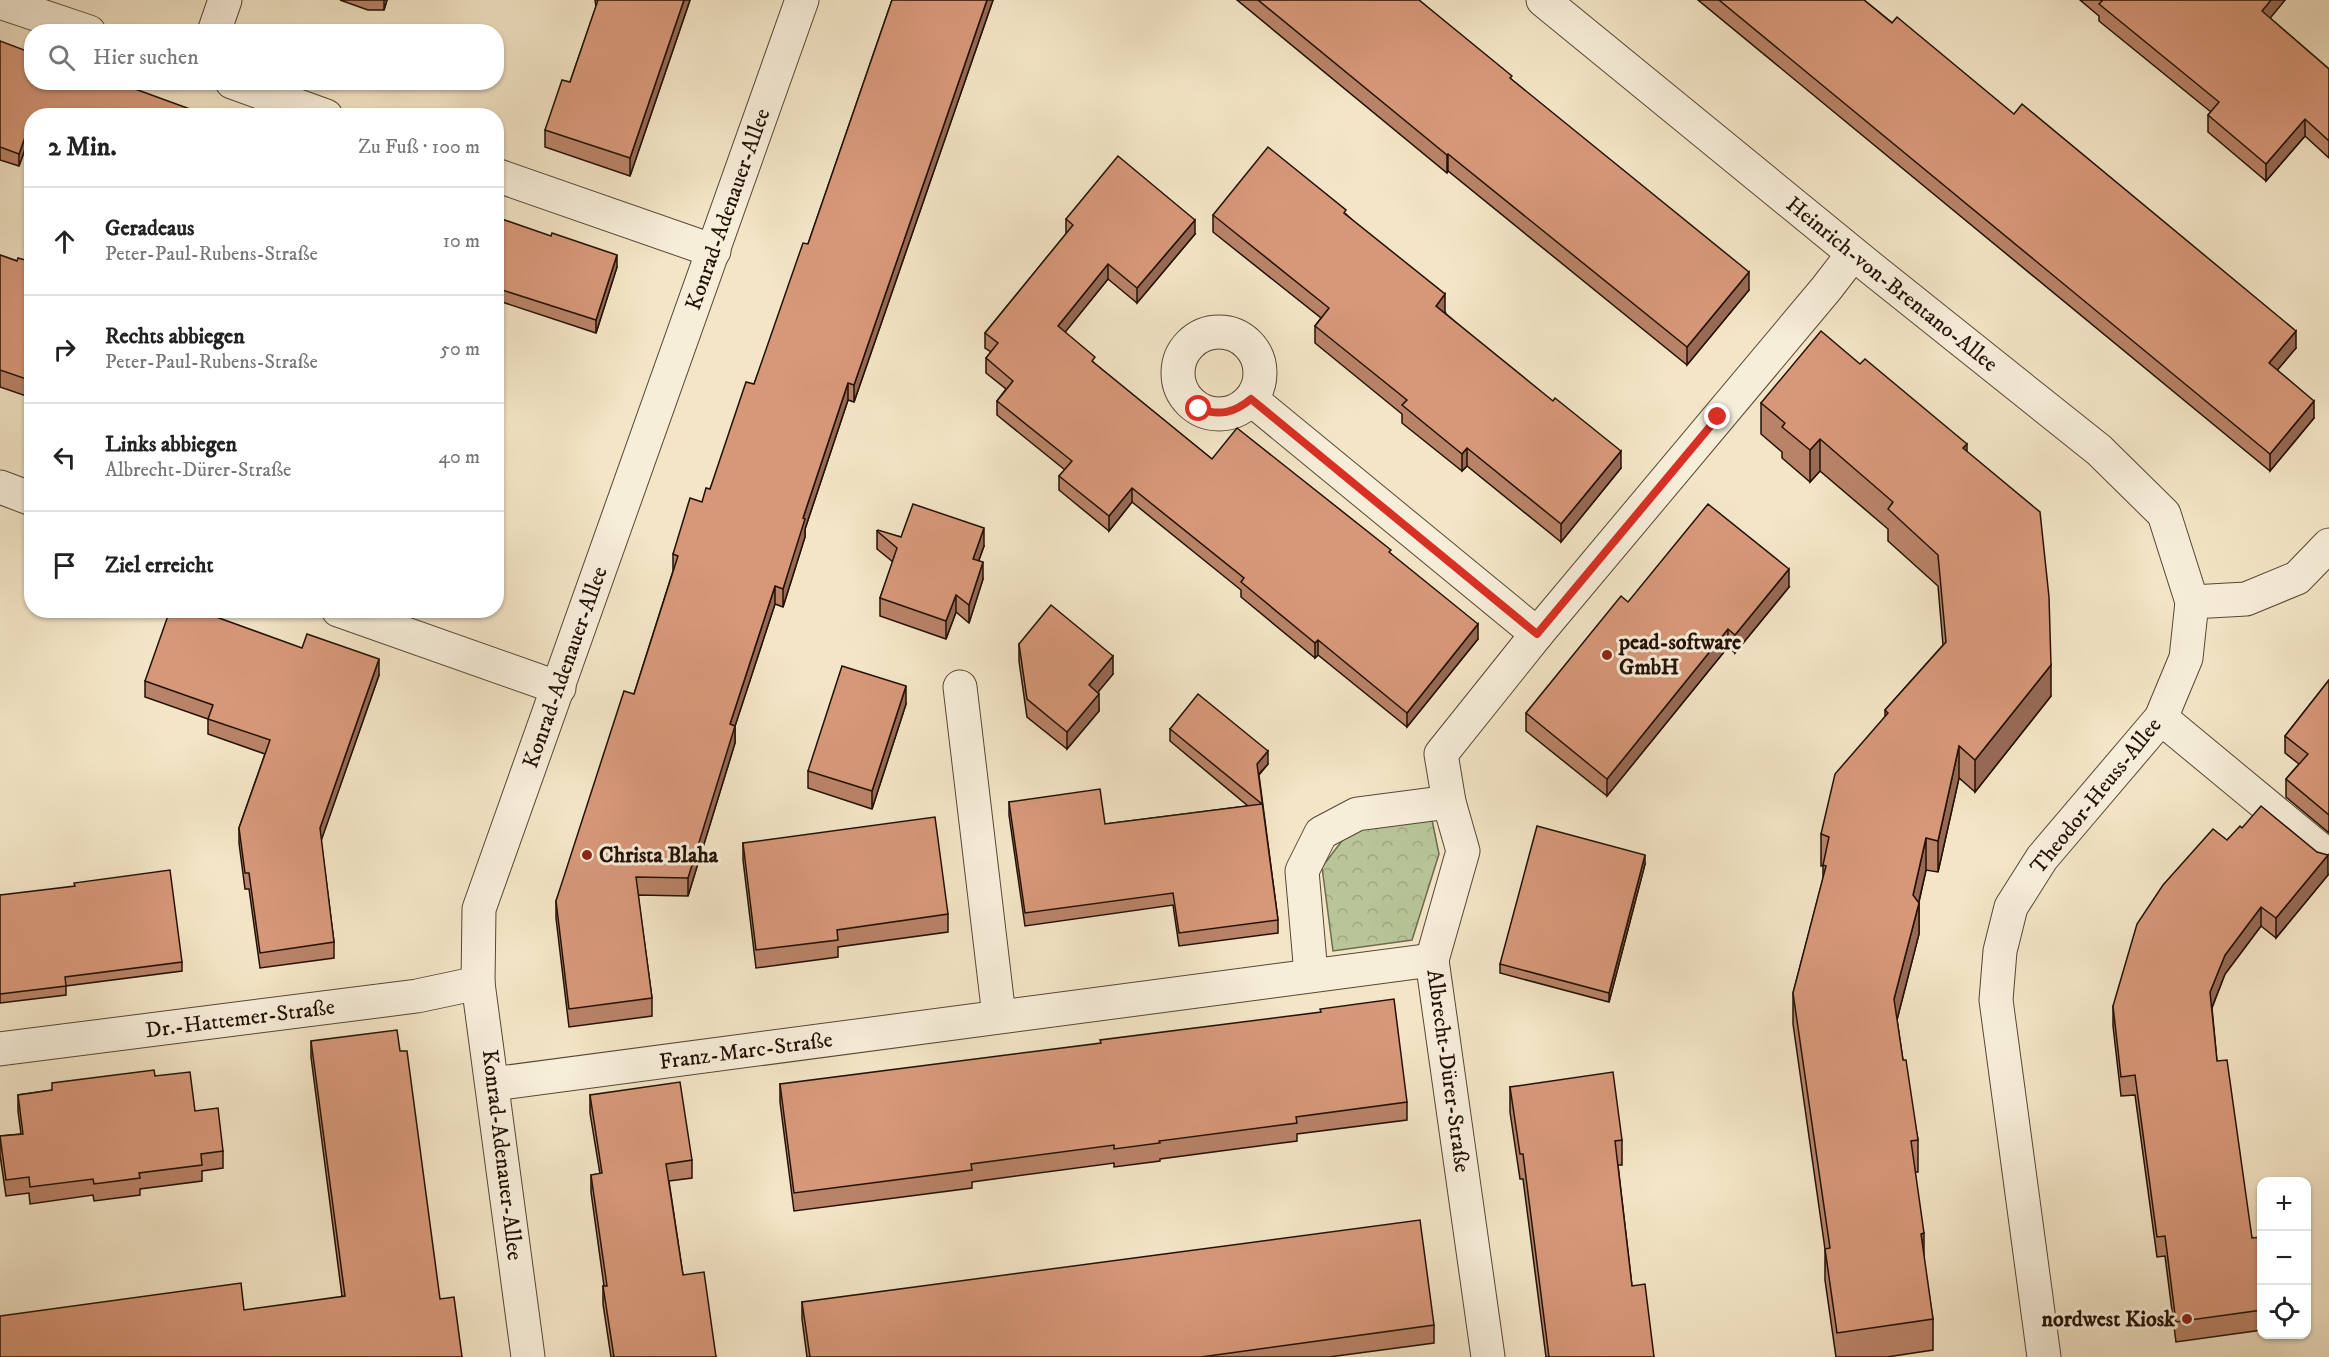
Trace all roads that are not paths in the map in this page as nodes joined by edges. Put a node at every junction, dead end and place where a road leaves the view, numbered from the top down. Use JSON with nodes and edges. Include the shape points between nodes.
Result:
{"nodes":[{"id":1,"x":225,"y":0,"type":"edge"},
{"id":2,"x":802,"y":0,"type":"edge"},
{"id":3,"x":1543,"y":0,"type":"edge"},
{"id":4,"x":0,"y":2,"type":"edge"},
{"id":5,"x":82,"y":19,"type":"edge"},
{"id":6,"x":217,"y":24,"type":"edge"},
{"id":7,"x":254,"y":90,"type":"edge"},
{"id":8,"x":304,"y":108,"type":"edge"},
{"id":9,"x":504,"y":178,"type":"edge"},
{"id":10,"x":714,"y":251,"type":"junction"},
{"id":11,"x":1853,"y":254,"type":"junction"},
{"id":12,"x":1251,"y":399,"type":"dead end"},
{"id":13,"x":0,"y":487,"type":"edge"},
{"id":14,"x":24,"y":496,"type":"edge"},
{"id":15,"x":2329,"y":545,"type":"edge"},
{"id":16,"x":2192,"y":602,"type":"junction"},
{"id":17,"x":361,"y":618,"type":"edge"},
{"id":18,"x":1537,"y":634,"type":"junction"},
{"id":19,"x":960,"y":687,"type":"dead end"},
{"id":20,"x":559,"y":688,"type":"junction"},
{"id":21,"x":2161,"y":718,"type":"junction"},
{"id":22,"x":1449,"y":802,"type":"junction"},
{"id":23,"x":2329,"y":857,"type":"edge"},
{"id":24,"x":1432,"y":960,"type":"junction"},
{"id":25,"x":1311,"y":974,"type":"junction"},
{"id":26,"x":478,"y":983,"type":"junction"},
{"id":27,"x":999,"y":1016,"type":"junction"},
{"id":28,"x":0,"y":1049,"type":"edge"},
{"id":29,"x":493,"y":1084,"type":"junction"},
{"id":30,"x":528,"y":1357,"type":"edge"},
{"id":31,"x":1488,"y":1357,"type":"edge"},
{"id":32,"x":2044,"y":1357,"type":"edge"}],
"edges":[{"from":1,"to":6,"type":"street"},
{"from":2,"to":10,"type":"street","name":"Konrad-Adenauer-Allee"},
{"from":3,"to":11,"type":"street","name":"Heinrich-von-Brentano-Allee"},
{"from":4,"to":5,"type":"street"},
{"from":7,"to":8,"type":"street"},
{"from":9,"to":10,"type":"street"},
{"from":10,"to":20,"type":"street","name":"Konrad-Adenauer-Allee"},
{"from":11,"to":16,"type":"street","name":"Heinrich-von-Brentano-Allee","via":[[2098,450],[2164,514]]},
{"from":11,"to":18,"type":"street","name":"Albrecht-Dürer-Straße"},
{"from":12,"to":18,"type":"street"},
{"from":13,"to":14,"type":"street"},
{"from":15,"to":16,"type":"street","via":[[2297,578],[2246,599]]},
{"from":16,"to":21,"type":"street","name":"Theodor-Heuss-Allee","via":[[2186,658]]},
{"from":17,"to":20,"type":"street"},
{"from":18,"to":22,"type":"street","name":"Albrecht-Dürer-Straße","via":[[1442,753]]},
{"from":19,"to":27,"type":"street"},
{"from":20,"to":26,"type":"street","name":"Konrad-Adenauer-Allee","via":[[479,909]]},
{"from":21,"to":23,"type":"street"},
{"from":21,"to":32,"type":"street","name":"Theodor-Heuss-Allee","via":[[2042,858],[2011,908],[2000,951],[1996,1000]]},
{"from":22,"to":24,"type":"street","name":"Albrecht-Dürer-Straße","via":[[1463,851]]},
{"from":22,"to":25,"type":"street","via":[[1356,814],[1321,833],[1302,871]]},
{"from":24,"to":25,"type":"street","name":"Franz-Marc-Straße"},
{"from":24,"to":31,"type":"street","name":"Albrecht-Dürer-Straße"},
{"from":25,"to":27,"type":"street","name":"Franz-Marc-Straße"},
{"from":26,"to":28,"type":"street","name":"Dr.-Hattemer-Straße","via":[[417,996]]},
{"from":26,"to":29,"type":"street","name":"Konrad-Adenauer-Allee"},
{"from":27,"to":29,"type":"street","name":"Franz-Marc-Straße"},
{"from":29,"to":30,"type":"street","name":"Konrad-Adenauer-Allee"}]}
